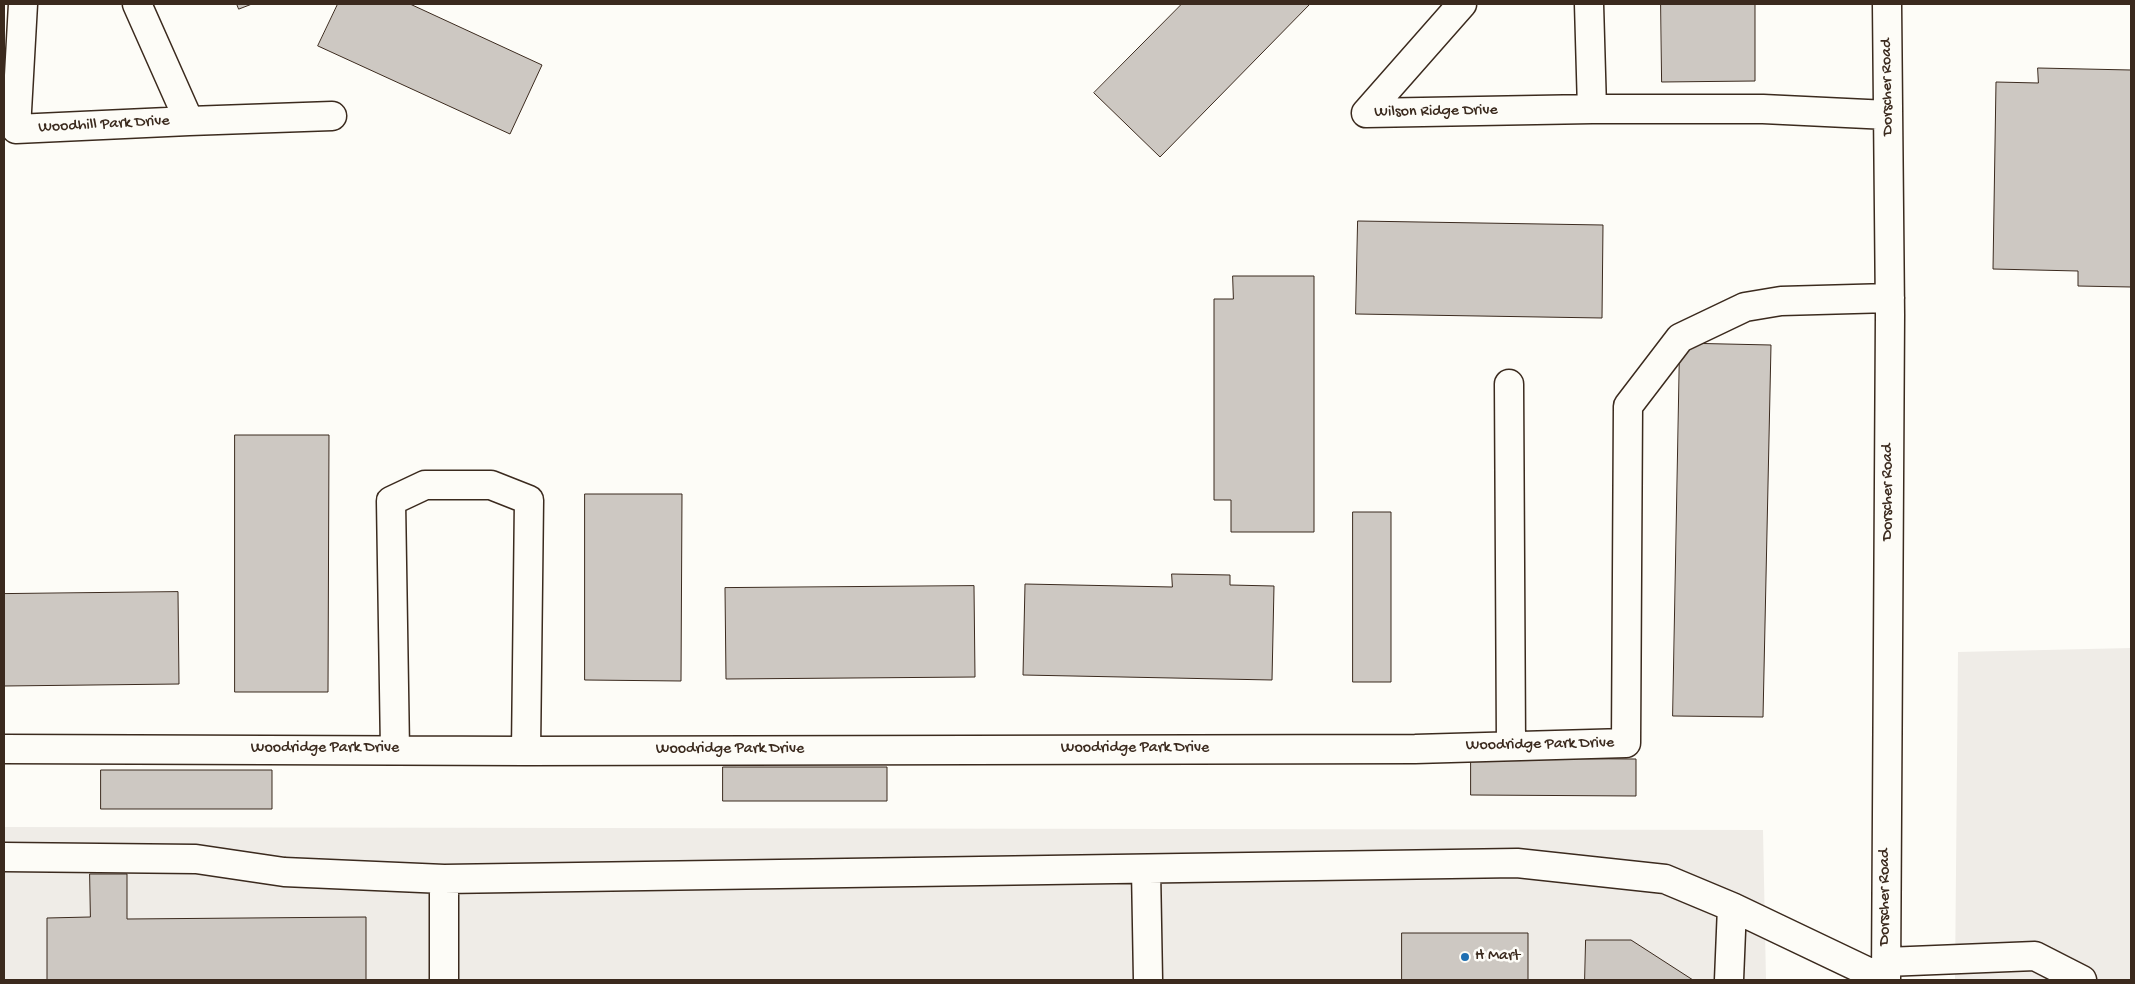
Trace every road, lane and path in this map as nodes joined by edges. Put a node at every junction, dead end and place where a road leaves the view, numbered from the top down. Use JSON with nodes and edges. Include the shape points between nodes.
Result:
{"nodes":[{"id":1,"x":23,"y":4,"type":"edge"},
{"id":2,"x":137,"y":4,"type":"edge"},
{"id":3,"x":1462,"y":4,"type":"edge"},
{"id":4,"x":1589,"y":4,"type":"edge"},
{"id":5,"x":1887,"y":4,"type":"edge"},
{"id":6,"x":1592,"y":109,"type":"junction"},
{"id":7,"x":1888,"y":115,"type":"junction"},
{"id":8,"x":332,"y":116,"type":"dead end"},
{"id":9,"x":189,"y":121,"type":"junction"},
{"id":10,"x":1890,"y":298,"type":"junction"},
{"id":11,"x":1509,"y":384,"type":"dead end"},
{"id":12,"x":1511,"y":745,"type":"junction"},
{"id":13,"x":4,"y":749,"type":"edge"},
{"id":14,"x":394,"y":750,"type":"junction"},
{"id":15,"x":526,"y":751,"type":"junction"},
{"id":16,"x":4,"y":857,"type":"edge"},
{"id":17,"x":1146,"y":869,"type":"junction"},
{"id":18,"x":444,"y":879,"type":"junction"},
{"id":19,"x":1732,"y":907,"type":"junction"},
{"id":20,"x":1885,"y":974,"type":"edge"},
{"id":21,"x":444,"y":980,"type":"edge"},
{"id":22,"x":1148,"y":980,"type":"edge"},
{"id":23,"x":1729,"y":980,"type":"edge"},
{"id":24,"x":2082,"y":980,"type":"edge"}],
"edges":[{"from":1,"to":9,"type":"street","name":"Woodhill Park Drive","via":[[16,129]]},
{"from":2,"to":9,"type":"street","name":"Woodhill Park Drive"},
{"from":3,"to":6,"type":"street","name":"Wilson Ridge Drive","via":[[1366,113]]},
{"from":4,"to":6,"type":"street"},
{"from":5,"to":7,"type":"street","name":"Dorscher Road"},
{"from":6,"to":7,"type":"street","name":"Wilson Ridge Drive","via":[[1764,109]]},
{"from":7,"to":10,"type":"street","name":"Dorscher Road"},
{"from":8,"to":9,"type":"street"},
{"from":10,"to":12,"type":"street","name":"Woodridge Park Drive","via":[[1781,301],[1745,307],[1680,338],[1628,406],[1626,743]]},
{"from":10,"to":20,"type":"street","name":"Dorscher Road"},
{"from":11,"to":12,"type":"street"},
{"from":12,"to":15,"type":"street","name":"Woodridge Park Drive","via":[[1405,749]]},
{"from":13,"to":14,"type":"street","name":"Woodridge Park Drive"},
{"from":14,"to":15,"type":"street","name":"Woodridge Park Drive"},
{"from":14,"to":15,"type":"street","via":[[391,501],[426,485],[491,485],[529,500]]},
{"from":16,"to":18,"type":"street","via":[[196,859],[284,872]]},
{"from":17,"to":18,"type":"street"},
{"from":17,"to":19,"type":"street","via":[[1518,863],[1665,879]]},
{"from":17,"to":22,"type":"street"},
{"from":18,"to":21,"type":"street"},
{"from":19,"to":20,"type":"street"},
{"from":19,"to":23,"type":"street"},
{"from":20,"to":24,"type":"street","via":[[2035,956]]}]}
